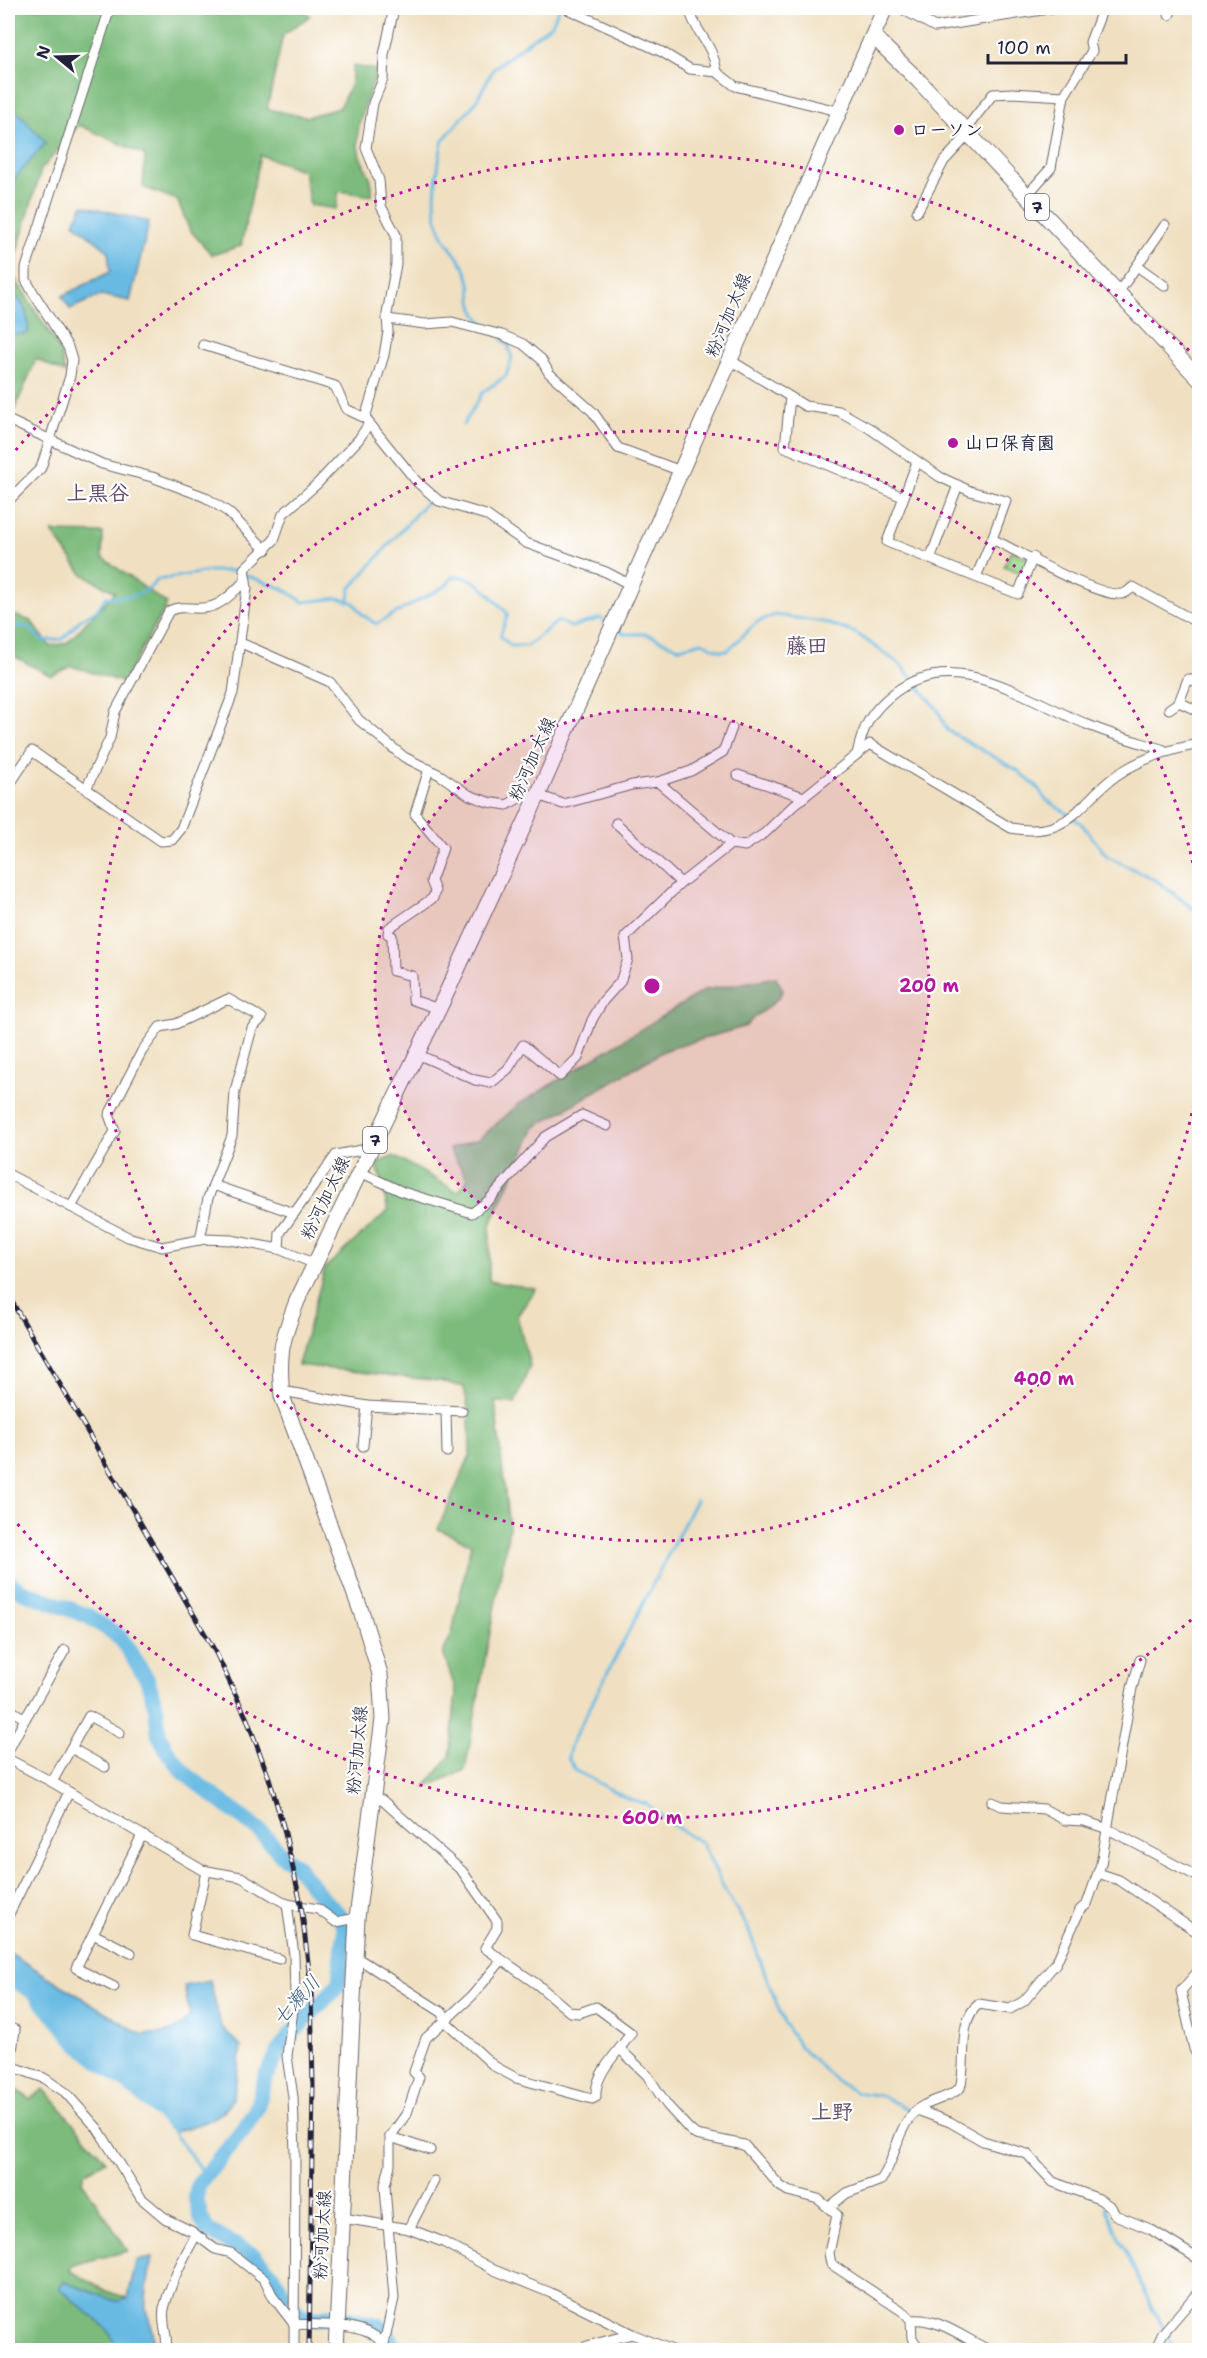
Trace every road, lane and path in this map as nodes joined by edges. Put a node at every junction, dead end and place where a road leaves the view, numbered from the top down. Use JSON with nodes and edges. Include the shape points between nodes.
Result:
{"nodes":[{"id":1,"x":110,"y":8,"type":"edge"},
{"id":2,"x":394,"y":8,"type":"edge"},
{"id":3,"x":565,"y":8,"type":"edge"},
{"id":4,"x":689,"y":8,"type":"edge"},
{"id":5,"x":885,"y":8,"type":"edge"},
{"id":6,"x":900,"y":8,"type":"edge"},
{"id":7,"x":1055,"y":8,"type":"edge"},
{"id":8,"x":1102,"y":8,"type":"edge"},
{"id":9,"x":873,"y":36,"type":"junction"},
{"id":10,"x":717,"y":72,"type":"junction"},
{"id":11,"x":1064,"y":96,"type":"junction"},
{"id":12,"x":838,"y":111,"type":"junction"},
{"id":13,"x":967,"y":132,"type":"junction"},
{"id":14,"x":1027,"y":195,"type":"junction"},
{"id":15,"x":917,"y":212,"type":"dead end"},
{"id":16,"x":1165,"y":225,"type":"dead end"},
{"id":17,"x":1137,"y":266,"type":"junction"},
{"id":18,"x":1165,"y":286,"type":"dead end"},
{"id":19,"x":1118,"y":292,"type":"junction"},
{"id":20,"x":387,"y":319,"type":"junction"},
{"id":21,"x":203,"y":345,"type":"dead end"},
{"id":22,"x":730,"y":360,"type":"junction"},
{"id":23,"x":1200,"y":380,"type":"edge"},
{"id":24,"x":790,"y":397,"type":"junction"},
{"id":25,"x":8,"y":420,"type":"edge"},
{"id":26,"x":366,"y":422,"type":"junction"},
{"id":27,"x":51,"y":441,"type":"junction"},
{"id":28,"x":917,"y":462,"type":"junction"},
{"id":29,"x":681,"y":471,"type":"junction"},
{"id":30,"x":958,"y":485,"type":"junction"},
{"id":31,"x":903,"y":497,"type":"junction"},
{"id":32,"x":8,"y":501,"type":"edge"},
{"id":33,"x":992,"y":539,"type":"junction"},
{"id":34,"x":266,"y":550,"type":"junction"},
{"id":35,"x":1033,"y":557,"type":"junction"},
{"id":36,"x":930,"y":559,"type":"junction"},
{"id":37,"x":976,"y":577,"type":"junction"},
{"id":38,"x":246,"y":580,"type":"junction"},
{"id":39,"x":631,"y":585,"type":"junction"},
{"id":40,"x":1200,"y":624,"type":"edge"},
{"id":41,"x":241,"y":643,"type":"junction"},
{"id":42,"x":1200,"y":683,"type":"edge"},
{"id":43,"x":1179,"y":702,"type":"junction"},
{"id":44,"x":1169,"y":709,"type":"dead end"},
{"id":45,"x":1200,"y":712,"type":"edge"},
{"id":46,"x":732,"y":728,"type":"dead end"},
{"id":47,"x":1200,"y":744,"type":"edge"},
{"id":48,"x":1164,"y":750,"type":"junction"},
{"id":49,"x":857,"y":754,"type":"junction"},
{"id":50,"x":429,"y":769,"type":"junction"},
{"id":51,"x":738,"y":775,"type":"dead end"},
{"id":52,"x":658,"y":782,"type":"junction"},
{"id":53,"x":8,"y":787,"type":"edge"},
{"id":54,"x":87,"y":788,"type":"junction"},
{"id":55,"x":538,"y":795,"type":"junction"},
{"id":56,"x":804,"y":797,"type":"junction"},
{"id":57,"x":616,"y":823,"type":"dead end"},
{"id":58,"x":731,"y":844,"type":"junction"},
{"id":59,"x":681,"y":883,"type":"junction"},
{"id":60,"x":439,"y":1009,"type":"junction"},
{"id":61,"x":417,"y":1054,"type":"junction"},
{"id":62,"x":607,"y":1126,"type":"dead end"},
{"id":63,"x":371,"y":1148,"type":"junction"},
{"id":64,"x":360,"y":1172,"type":"junction"},
{"id":65,"x":8,"y":1174,"type":"edge"},
{"id":66,"x":213,"y":1185,"type":"junction"},
{"id":67,"x":71,"y":1207,"type":"junction"},
{"id":68,"x":294,"y":1214,"type":"junction"},
{"id":69,"x":200,"y":1240,"type":"junction"},
{"id":70,"x":279,"y":1249,"type":"junction"},
{"id":71,"x":315,"y":1264,"type":"junction"},
{"id":72,"x":282,"y":1391,"type":"junction"},
{"id":73,"x":367,"y":1406,"type":"junction"},
{"id":74,"x":446,"y":1411,"type":"junction"},
{"id":75,"x":462,"y":1411,"type":"dead end"},
{"id":76,"x":363,"y":1446,"type":"dead end"},
{"id":77,"x":447,"y":1452,"type":"dead end"},
{"id":78,"x":65,"y":1650,"type":"dead end"},
{"id":79,"x":1140,"y":1660,"type":"dead end"},
{"id":80,"x":8,"y":1708,"type":"edge"},
{"id":81,"x":25,"y":1719,"type":"junction"},
{"id":82,"x":120,"y":1733,"type":"dead end"},
{"id":83,"x":71,"y":1748,"type":"junction"},
{"id":84,"x":8,"y":1751,"type":"edge"},
{"id":85,"x":8,"y":1759,"type":"edge"},
{"id":86,"x":105,"y":1767,"type":"dead end"},
{"id":87,"x":52,"y":1782,"type":"junction"},
{"id":88,"x":69,"y":1792,"type":"junction"},
{"id":89,"x":373,"y":1798,"type":"junction"},
{"id":90,"x":992,"y":1802,"type":"dead end"},
{"id":91,"x":1107,"y":1829,"type":"junction"},
{"id":92,"x":142,"y":1835,"type":"junction"},
{"id":93,"x":206,"y":1872,"type":"junction"},
{"id":94,"x":1098,"y":1873,"type":"junction"},
{"id":95,"x":1200,"y":1878,"type":"edge"},
{"id":96,"x":287,"y":1904,"type":"junction"},
{"id":97,"x":8,"y":1916,"type":"edge"},
{"id":98,"x":357,"y":1918,"type":"junction"},
{"id":99,"x":93,"y":1934,"type":"junction"},
{"id":100,"x":1200,"y":1934,"type":"edge"},
{"id":101,"x":131,"y":1953,"type":"dead end"},
{"id":102,"x":279,"y":1959,"type":"dead end"},
{"id":103,"x":356,"y":1960,"type":"junction"},
{"id":104,"x":501,"y":1961,"type":"junction"},
{"id":105,"x":1200,"y":1969,"type":"edge"},
{"id":106,"x":114,"y":1987,"type":"dead end"},
{"id":107,"x":446,"y":2022,"type":"junction"},
{"id":108,"x":8,"y":2027,"type":"edge"},
{"id":109,"x":621,"y":2050,"type":"junction"},
{"id":110,"x":1200,"y":2060,"type":"edge"},
{"id":111,"x":9,"y":2065,"type":"edge"},
{"id":112,"x":915,"y":2112,"type":"junction"},
{"id":113,"x":390,"y":2137,"type":"junction"},
{"id":114,"x":430,"y":2150,"type":"dead end"},
{"id":115,"x":434,"y":2181,"type":"dead end"},
{"id":116,"x":829,"y":2207,"type":"junction"},
{"id":117,"x":343,"y":2218,"type":"junction"},
{"id":118,"x":387,"y":2224,"type":"junction"},
{"id":119,"x":409,"y":2229,"type":"junction"},
{"id":120,"x":196,"y":2235,"type":"junction"},
{"id":121,"x":1200,"y":2260,"type":"edge"},
{"id":122,"x":1200,"y":2290,"type":"edge"},
{"id":123,"x":293,"y":2320,"type":"junction"},
{"id":124,"x":337,"y":2320,"type":"junction"},
{"id":125,"x":911,"y":2320,"type":"junction"},
{"id":126,"x":632,"y":2334,"type":"junction"},
{"id":127,"x":385,"y":2340,"type":"edge"},
{"id":128,"x":166,"y":2350,"type":"edge"},
{"id":129,"x":294,"y":2350,"type":"edge"},
{"id":130,"x":336,"y":2350,"type":"edge"},
{"id":131,"x":580,"y":2350,"type":"edge"},
{"id":132,"x":672,"y":2350,"type":"edge"},
{"id":133,"x":920,"y":2350,"type":"edge"},
{"id":134,"x":989,"y":2350,"type":"edge"},
{"id":135,"x":1155,"y":2350,"type":"edge"}],
"edges":[{"from":1,"to":27,"type":"street","via":[[26,268],[26,280],[68,347],[72,360]]},
{"from":2,"to":20,"type":"street","via":[[383,79],[373,103],[366,148],[379,180],[381,206],[396,235],[396,264]]},
{"from":3,"to":10,"type":"street","via":[[690,69]]},
{"from":4,"to":10,"type":"street","via":[[710,45]]},
{"from":5,"to":9,"type":"main road","name":"粉河加太線","number":"7"},
{"from":6,"to":7,"type":"street","via":[[935,27]]},
{"from":8,"to":11,"type":"street","via":[[1090,42],[1092,51]]},
{"from":9,"to":12,"type":"main road","name":"粉河加太線","number":"7"},
{"from":9,"to":13,"type":"main road","number":"7"},
{"from":10,"to":12,"type":"street","via":[[735,86]]},
{"from":11,"to":13,"type":"street","via":[[993,94]]},
{"from":11,"to":14,"type":"street","via":[[1051,168]]},
{"from":12,"to":22,"type":"main road","name":"粉河加太線","number":"7"},
{"from":13,"to":14,"type":"main road","number":"7"},
{"from":13,"to":15,"type":"street","via":[[944,161]]},
{"from":14,"to":19,"type":"main road","number":"7"},
{"from":16,"to":17,"type":"street"},
{"from":17,"to":18,"type":"street"},
{"from":17,"to":19,"type":"street"},
{"from":19,"to":23,"type":"main road","number":"7"},
{"from":20,"to":26,"type":"street","via":[[384,355]]},
{"from":20,"to":29,"type":"street","via":[[425,324],[452,322],[502,334],[523,344],[593,412],[618,448]]},
{"from":21,"to":26,"type":"street","via":[[335,387],[346,409]]},
{"from":22,"to":24,"type":"street"},
{"from":22,"to":29,"type":"main road","name":"粉河加太線","number":"7"},
{"from":24,"to":28,"type":"street","via":[[805,406],[839,411]]},
{"from":24,"to":31,"type":"street","via":[[785,447]]},
{"from":25,"to":27,"type":"street"},
{"from":26,"to":34,"type":"street","via":[[359,439],[283,514]]},
{"from":26,"to":39,"type":"street","via":[[417,482],[439,501],[486,515],[526,543]]},
{"from":27,"to":32,"type":"street","via":[[41,468]]},
{"from":27,"to":34,"type":"street","via":[[102,464],[205,497],[228,512]]},
{"from":28,"to":30,"type":"street"},
{"from":28,"to":31,"type":"street"},
{"from":29,"to":39,"type":"main road","name":"粉河加太線","number":"7"},
{"from":30,"to":33,"type":"street","via":[[1006,501]]},
{"from":30,"to":36,"type":"street"},
{"from":31,"to":36,"type":"street","via":[[887,542]]},
{"from":33,"to":35,"type":"street"},
{"from":33,"to":37,"type":"street"},
{"from":34,"to":38,"type":"street","via":[[244,569]]},
{"from":35,"to":37,"type":"street","via":[[1018,594]]},
{"from":35,"to":40,"type":"street","via":[[1085,585],[1124,594],[1133,587]]},
{"from":36,"to":37,"type":"street"},
{"from":38,"to":41,"type":"street"},
{"from":38,"to":54,"type":"street","via":[[219,604],[203,608],[179,606],[169,611],[115,712],[110,738]]},
{"from":39,"to":55,"type":"main road","name":"粉河加太線","number":"7"},
{"from":41,"to":50,"type":"street","via":[[330,682],[359,720],[404,757]]},
{"from":41,"to":54,"type":"street","via":[[232,693],[211,756],[193,791],[181,829],[172,840],[161,841]]},
{"from":42,"to":43,"type":"street","via":[[1188,679]]},
{"from":43,"to":44,"type":"street"},
{"from":43,"to":45,"type":"street"},
{"from":46,"to":52,"type":"street","via":[[723,752],[691,771]]},
{"from":47,"to":48,"type":"street"},
{"from":48,"to":49,"type":"street","via":[[1117,775],[1080,812],[1045,830],[1031,832],[1011,828],[870,744]]},
{"from":48,"to":49,"type":"street","via":[[1086,724],[990,681],[933,674],[908,683],[880,704],[862,730]]},
{"from":49,"to":56,"type":"street"},
{"from":50,"to":55,"type":"street","via":[[469,795],[488,802],[507,805],[524,795]]},
{"from":50,"to":60,"type":"street","via":[[415,814],[443,848],[431,881],[435,891],[433,898],[389,928],[388,934],[392,936],[393,971],[412,976],[413,1000]]},
{"from":51,"to":56,"type":"street"},
{"from":52,"to":55,"type":"street","via":[[563,804]]},
{"from":52,"to":58,"type":"street"},
{"from":53,"to":54,"type":"street","via":[[32,751]]},
{"from":55,"to":60,"type":"main road","name":"粉河加太線","number":"7"},
{"from":56,"to":58,"type":"street","via":[[745,846]]},
{"from":57,"to":59,"type":"street"},
{"from":58,"to":59,"type":"street"},
{"from":59,"to":61,"type":"street","via":[[625,937],[628,959],[620,982],[592,1020],[578,1058],[560,1076],[523,1045],[507,1069],[491,1083],[475,1080]]},
{"from":60,"to":61,"type":"main road","name":"粉河加太線","number":"7"},
{"from":61,"to":63,"type":"main road","name":"粉河加太線","number":"7"},
{"from":62,"to":64,"type":"street","via":[[582,1115],[545,1137],[472,1214],[403,1192]]},
{"from":63,"to":64,"type":"main road","name":"粉河加太線","number":"7"},
{"from":63,"to":68,"type":"street","via":[[336,1155]]},
{"from":64,"to":71,"type":"main road","name":"粉河加太線","number":"7"},
{"from":65,"to":67,"type":"street"},
{"from":66,"to":67,"type":"street","via":[[232,1136],[235,1091],[252,1028],[262,1018],[228,999],[176,1024],[160,1027],[142,1051],[109,1115],[115,1131]]},
{"from":66,"to":68,"type":"street"},
{"from":66,"to":69,"type":"street"},
{"from":67,"to":69,"type":"street","via":[[128,1237],[162,1247]]},
{"from":68,"to":70,"type":"street","via":[[280,1233]]},
{"from":69,"to":70,"type":"street","via":[[231,1240]]},
{"from":70,"to":71,"type":"street"},
{"from":71,"to":72,"type":"main road","name":"粉河加太線","number":"7","via":[[284,1336],[279,1361]]},
{"from":72,"to":73,"type":"street"},
{"from":72,"to":89,"type":"main road","name":"粉河加太線","number":"7","via":[[380,1674],[383,1719]]},
{"from":73,"to":74,"type":"street"},
{"from":73,"to":76,"type":"street"},
{"from":74,"to":75,"type":"street"},
{"from":74,"to":77,"type":"street"},
{"from":78,"to":81,"type":"street"},
{"from":79,"to":91,"type":"street"},
{"from":80,"to":81,"type":"street"},
{"from":81,"to":84,"type":"street"},
{"from":82,"to":83,"type":"street","via":[[89,1716]]},
{"from":83,"to":86,"type":"street"},
{"from":83,"to":87,"type":"street"},
{"from":85,"to":87,"type":"street"},
{"from":87,"to":88,"type":"street"},
{"from":88,"to":92,"type":"street"},
{"from":88,"to":97,"type":"street"},
{"from":89,"to":98,"type":"main road","name":"粉河加太線","number":"7"},
{"from":89,"to":104,"type":"street","via":[[382,1800],[462,1871],[497,1921],[485,1948]]},
{"from":90,"to":91,"type":"street","via":[[1044,1809],[1065,1820],[1084,1821]]},
{"from":91,"to":94,"type":"street"},
{"from":91,"to":95,"type":"street"},
{"from":92,"to":93,"type":"street"},
{"from":92,"to":99,"type":"street"},
{"from":93,"to":96,"type":"street","via":[[241,1877]]},
{"from":93,"to":102,"type":"street","via":[[192,1935]]},
{"from":94,"to":100,"type":"street","via":[[1119,1880]]},
{"from":94,"to":112,"type":"street","via":[[1087,1904],[1080,1910],[1056,1963],[1016,2007],[1002,2010],[979,2004],[973,2008],[966,2028],[960,2088]]},
{"from":96,"to":98,"type":"street","via":[[318,1909],[336,1922]]},
{"from":96,"to":123,"type":"street","via":[[295,1995],[287,2056],[296,2153]]},
{"from":98,"to":103,"type":"main road","name":"粉河加太線","number":"7"},
{"from":99,"to":101,"type":"street"},
{"from":99,"to":106,"type":"street","via":[[76,1968]]},
{"from":103,"to":107,"type":"street","via":[[418,1995],[443,2013]]},
{"from":103,"to":117,"type":"main road","name":"粉河加太線","number":"7"},
{"from":104,"to":107,"type":"street"},
{"from":104,"to":109,"type":"street","via":[[538,1984],[570,2012],[600,2009],[631,2033]]},
{"from":105,"to":110,"type":"street","via":[[1181,1991]]},
{"from":107,"to":109,"type":"street","via":[[494,2066],[516,2078],[592,2098],[596,2097],[602,2074]]},
{"from":107,"to":113,"type":"street","via":[[426,2038],[414,2072],[419,2077],[407,2113]]},
{"from":108,"to":111,"type":"street","via":[[15,2030]]},
{"from":109,"to":116,"type":"street","via":[[696,2135],[744,2145],[780,2186],[818,2199]]},
{"from":111,"to":120,"type":"street","via":[[44,2078],[64,2092],[98,2129],[141,2198],[166,2219]]},
{"from":112,"to":116,"type":"street","via":[[881,2180],[848,2193]]},
{"from":112,"to":121,"type":"street","via":[[950,2122],[983,2141],[1027,2154],[1053,2182],[1099,2199],[1115,2215],[1150,2229]]},
{"from":113,"to":114,"type":"street"},
{"from":113,"to":118,"type":"street"},
{"from":115,"to":119,"type":"street"},
{"from":116,"to":125,"type":"street","via":[[837,2215],[829,2253],[831,2264]]},
{"from":117,"to":118,"type":"street"},
{"from":117,"to":124,"type":"main road","name":"粉河加太線","number":"7"},
{"from":118,"to":119,"type":"street"},
{"from":118,"to":127,"type":"street","via":[[394,2298]]},
{"from":119,"to":126,"type":"street"},
{"from":120,"to":123,"type":"street","via":[[216,2249],[231,2253],[265,2280],[273,2297]]},
{"from":120,"to":128,"type":"street","via":[[164,2310]]},
{"from":122,"to":135,"type":"street"},
{"from":123,"to":124,"type":"street"},
{"from":123,"to":129,"type":"street"},
{"from":124,"to":127,"type":"street"},
{"from":124,"to":130,"type":"main road","name":"粉河加太線","number":"7"},
{"from":125,"to":133,"type":"street","via":[[912,2338]]},
{"from":125,"to":134,"type":"street","via":[[962,2334]]},
{"from":126,"to":131,"type":"street"},
{"from":126,"to":132,"type":"street"}]}
